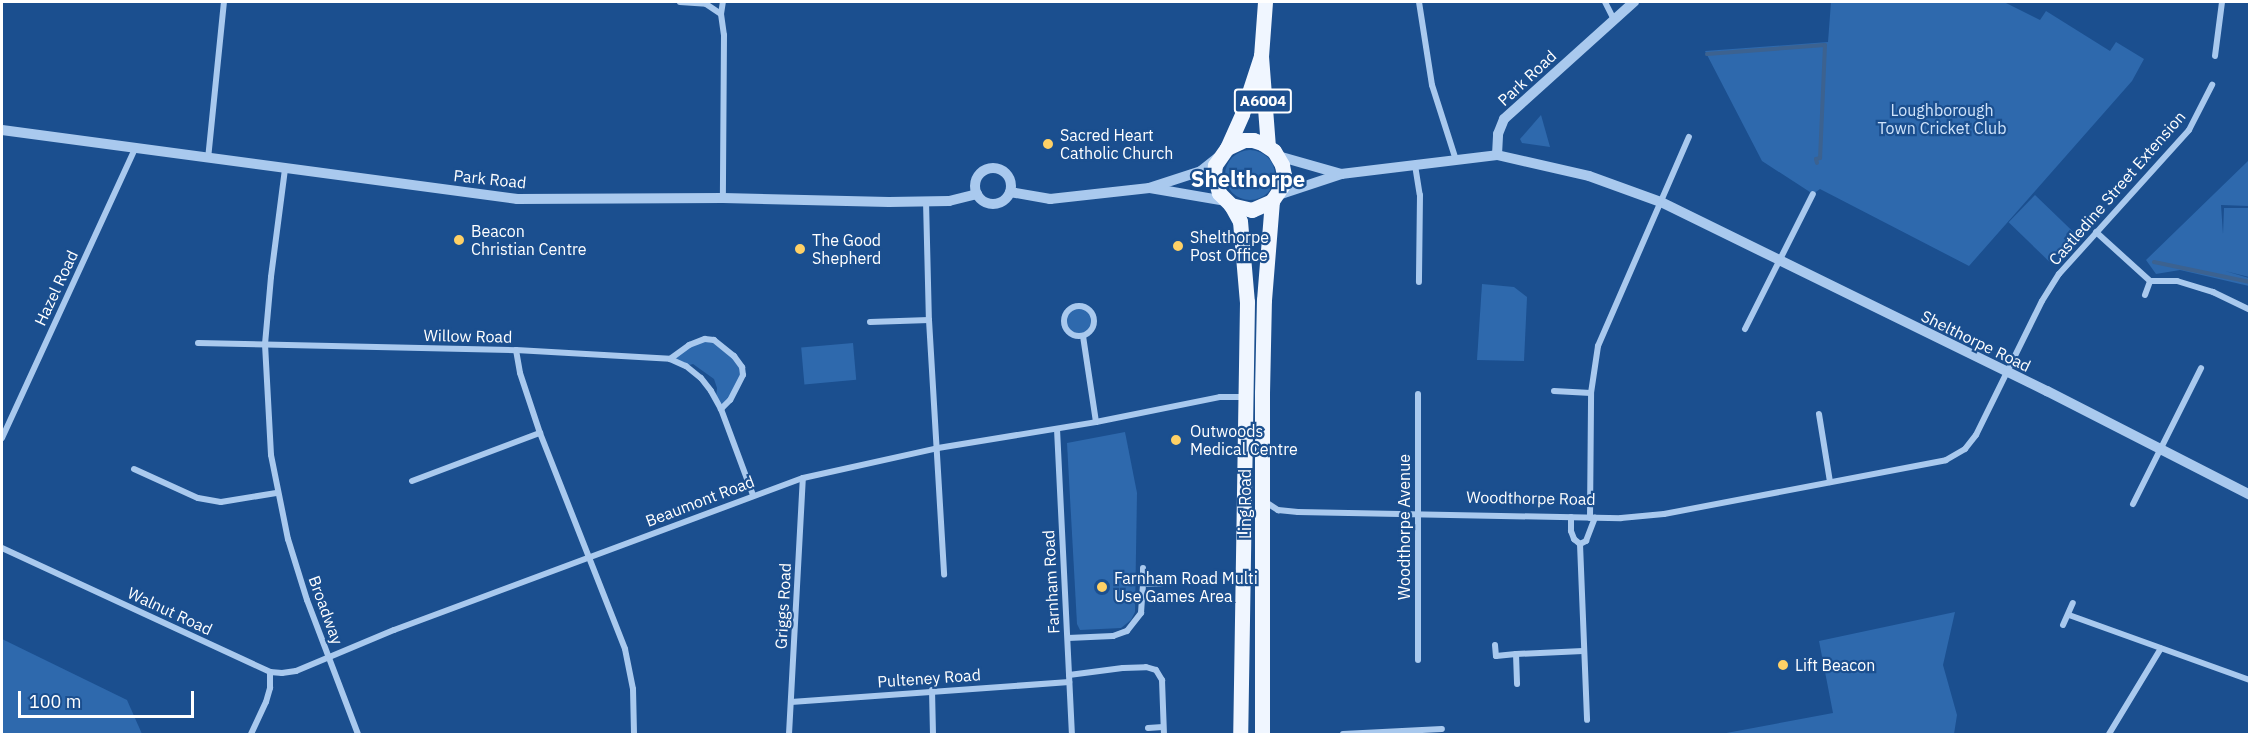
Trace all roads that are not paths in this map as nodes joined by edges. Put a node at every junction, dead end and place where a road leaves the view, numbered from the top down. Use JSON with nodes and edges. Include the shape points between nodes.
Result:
{"nodes":[{"id":1,"x":224,"y":2,"type":"edge"},
{"id":2,"x":680,"y":2,"type":"edge"},
{"id":3,"x":723,"y":2,"type":"edge"},
{"id":4,"x":1265,"y":2,"type":"edge"},
{"id":5,"x":1419,"y":2,"type":"edge"},
{"id":6,"x":1605,"y":2,"type":"edge"},
{"id":7,"x":1634,"y":2,"type":"edge"},
{"id":8,"x":2222,"y":2,"type":"edge"},
{"id":9,"x":721,"y":14,"type":"junction"},
{"id":10,"x":1614,"y":20,"type":"junction"},
{"id":11,"x":1261,"y":56,"type":"junction"},
{"id":12,"x":2215,"y":56,"type":"dead end"},
{"id":13,"x":2212,"y":85,"type":"dead end"},
{"id":14,"x":2,"y":130,"type":"edge"},
{"id":15,"x":1689,"y":137,"type":"dead end"},
{"id":16,"x":135,"y":149,"type":"junction"},
{"id":17,"x":1273,"y":151,"type":"junction"},
{"id":18,"x":1223,"y":152,"type":"junction"},
{"id":19,"x":1497,"y":155,"type":"junction"},
{"id":20,"x":208,"y":159,"type":"junction"},
{"id":21,"x":1456,"y":161,"type":"junction"},
{"id":22,"x":1415,"y":165,"type":"junction"},
{"id":23,"x":285,"y":169,"type":"junction"},
{"id":24,"x":1341,"y":174,"type":"junction"},
{"id":25,"x":1149,"y":188,"type":"junction"},
{"id":26,"x":1010,"y":192,"type":"junction"},
{"id":27,"x":977,"y":194,"type":"junction"},
{"id":28,"x":1813,"y":194,"type":"dead end"},
{"id":29,"x":723,"y":198,"type":"junction"},
{"id":30,"x":1275,"y":198,"type":"junction"},
{"id":31,"x":926,"y":201,"type":"junction"},
{"id":32,"x":1661,"y":202,"type":"junction"},
{"id":33,"x":1228,"y":203,"type":"junction"},
{"id":34,"x":2096,"y":232,"type":"junction"},
{"id":35,"x":1778,"y":261,"type":"junction"},
{"id":36,"x":2150,"y":281,"type":"junction"},
{"id":37,"x":1419,"y":282,"type":"dead end"},
{"id":38,"x":2145,"y":295,"type":"dead end"},
{"id":39,"x":2250,"y":310,"type":"edge"},
{"id":40,"x":929,"y":320,"type":"junction"},
{"id":41,"x":870,"y":322,"type":"dead end"},
{"id":42,"x":1745,"y":329,"type":"dead end"},
{"id":43,"x":1083,"y":336,"type":"junction"},
{"id":44,"x":198,"y":343,"type":"dead end"},
{"id":45,"x":265,"y":344,"type":"junction"},
{"id":46,"x":516,"y":350,"type":"junction"},
{"id":47,"x":670,"y":359,"type":"junction"},
{"id":48,"x":2202,"y":368,"type":"dead end"},
{"id":49,"x":2006,"y":372,"type":"junction"},
{"id":50,"x":1554,"y":391,"type":"dead end"},
{"id":51,"x":1591,"y":393,"type":"junction"},
{"id":52,"x":1418,"y":394,"type":"dead end"},
{"id":53,"x":1245,"y":397,"type":"junction"},
{"id":54,"x":721,"y":409,"type":"junction"},
{"id":55,"x":1819,"y":414,"type":"dead end"},
{"id":56,"x":1096,"y":422,"type":"junction"},
{"id":57,"x":1057,"y":429,"type":"junction"},
{"id":58,"x":540,"y":433,"type":"junction"},
{"id":59,"x":2,"y":438,"type":"edge"},
{"id":60,"x":938,"y":448,"type":"junction"},
{"id":61,"x":2161,"y":449,"type":"junction"},
{"id":62,"x":134,"y":469,"type":"dead end"},
{"id":63,"x":1243,"y":476,"type":"junction"},
{"id":64,"x":803,"y":478,"type":"junction"},
{"id":65,"x":412,"y":481,"type":"dead end"},
{"id":66,"x":1830,"y":482,"type":"junction"},
{"id":67,"x":276,"y":493,"type":"junction"},
{"id":68,"x":753,"y":495,"type":"junction"},
{"id":69,"x":2250,"y":495,"type":"edge"},
{"id":70,"x":1263,"y":501,"type":"junction"},
{"id":71,"x":2133,"y":504,"type":"dead end"},
{"id":72,"x":1417,"y":514,"type":"junction"},
{"id":73,"x":1571,"y":517,"type":"junction"},
{"id":74,"x":1593,"y":518,"type":"junction"},
{"id":75,"x":1580,"y":544,"type":"junction"},
{"id":76,"x":2,"y":549,"type":"edge"},
{"id":77,"x":589,"y":558,"type":"junction"},
{"id":78,"x":1143,"y":568,"type":"dead end"},
{"id":79,"x":944,"y":575,"type":"dead end"},
{"id":80,"x":1164,"y":583,"type":"dead end"},
{"id":81,"x":1143,"y":584,"type":"junction"},
{"id":82,"x":2073,"y":603,"type":"dead end"},
{"id":83,"x":2069,"y":615,"type":"junction"},
{"id":84,"x":2063,"y":625,"type":"dead end"},
{"id":85,"x":1068,"y":638,"type":"junction"},
{"id":86,"x":1496,"y":645,"type":"dead end"},
{"id":87,"x":2161,"y":648,"type":"junction"},
{"id":88,"x":1583,"y":651,"type":"junction"},
{"id":89,"x":1516,"y":654,"type":"junction"},
{"id":90,"x":329,"y":657,"type":"junction"},
{"id":91,"x":1418,"y":660,"type":"dead end"},
{"id":92,"x":270,"y":672,"type":"junction"},
{"id":93,"x":1069,"y":678,"type":"junction"},
{"id":94,"x":2250,"y":680,"type":"edge"},
{"id":95,"x":1518,"y":684,"type":"dead end"},
{"id":96,"x":932,"y":690,"type":"junction"},
{"id":97,"x":791,"y":702,"type":"junction"},
{"id":98,"x":1587,"y":720,"type":"dead end"},
{"id":99,"x":1148,"y":728,"type":"dead end"},
{"id":100,"x":1442,"y":729,"type":"dead end"},
{"id":101,"x":1164,"y":731,"type":"edge"},
{"id":102,"x":251,"y":735,"type":"edge"},
{"id":103,"x":358,"y":735,"type":"edge"},
{"id":104,"x":634,"y":735,"type":"edge"},
{"id":105,"x":789,"y":735,"type":"edge"},
{"id":106,"x":933,"y":735,"type":"edge"},
{"id":107,"x":1072,"y":735,"type":"edge"},
{"id":108,"x":1240,"y":735,"type":"edge"},
{"id":109,"x":1262,"y":735,"type":"edge"},
{"id":110,"x":1343,"y":735,"type":"edge"},
{"id":111,"x":2109,"y":735,"type":"edge"}],
"edges":[{"from":1,"to":20,"type":"street"},
{"from":2,"to":9,"type":"street","via":[[706,4]]},
{"from":3,"to":9,"type":"street"},
{"from":4,"to":11,"type":"main road","number":"A6004"},
{"from":5,"to":21,"type":"street","via":[[1432,85]]},
{"from":6,"to":10,"type":"street"},
{"from":7,"to":10,"type":"street","name":"Park Road"},
{"from":8,"to":12,"type":"street"},
{"from":9,"to":29,"type":"street"},
{"from":10,"to":19,"type":"street","name":"Park Road","via":[[1504,119],[1498,134]]},
{"from":11,"to":17,"type":"main road","number":"A6004","via":[[1265,132]]},
{"from":11,"to":18,"type":"main road","number":"A6004","via":[[1242,114]]},
{"from":13,"to":34,"type":"street","name":"Castledine Street Extension","via":[[2189,130]]},
{"from":14,"to":16,"type":"street","name":"Park Road"},
{"from":15,"to":32,"type":"street"},
{"from":16,"to":20,"type":"street","name":"Park Road"},
{"from":16,"to":59,"type":"street","name":"Hazel Road"},
{"from":17,"to":18,"type":"main road","via":[[1262,142],[1244,140]]},
{"from":17,"to":24,"type":"street"},
{"from":17,"to":30,"type":"main road","number":"A6004","via":[[1284,176]]},
{"from":18,"to":25,"type":"street","via":[[1201,171]]},
{"from":18,"to":33,"type":"main road","number":"A6004","via":[[1214,174],[1219,193]]},
{"from":19,"to":21,"type":"street"},
{"from":19,"to":32,"type":"street","name":"Shelthorpe Road","via":[[1589,176]]},
{"from":20,"to":23,"type":"street","name":"Park Road"},
{"from":21,"to":22,"type":"street"},
{"from":22,"to":24,"type":"street"},
{"from":22,"to":37,"type":"street","via":[[1420,195]]},
{"from":23,"to":29,"type":"street","name":"Park Road","via":[[517,199]]},
{"from":23,"to":45,"type":"street","name":"Broadway"},
{"from":24,"to":30,"type":"street"},
{"from":25,"to":26,"type":"street","via":[[1050,199]]},
{"from":25,"to":33,"type":"street"},
{"from":26,"to":27,"type":"street","name":"Park Road","via":[[998,204],[986,202]]},
{"from":26,"to":27,"type":"street","via":[[1008,177],[994,168],[979,176]]},
{"from":27,"to":31,"type":"street","name":"Park Road","via":[[949,201]]},
{"from":28,"to":35,"type":"street"},
{"from":29,"to":31,"type":"street","name":"Park Road"},
{"from":30,"to":33,"type":"main road","via":[[1252,210]]},
{"from":30,"to":70,"type":"main road","name":"Ling Road","number":"A6004","via":[[1264,300]]},
{"from":31,"to":40,"type":"street"},
{"from":32,"to":35,"type":"street","name":"Shelthorpe Road"},
{"from":32,"to":51,"type":"street","via":[[1602,332]]},
{"from":33,"to":53,"type":"main road","name":"Ling Road","number":"A6004","via":[[1240,221],[1243,243]]},
{"from":34,"to":36,"type":"street"},
{"from":34,"to":49,"type":"street","name":"Castledine Street Extension","via":[[2059,274]]},
{"from":35,"to":42,"type":"street"},
{"from":35,"to":49,"type":"street","name":"Shelthorpe Road"},
{"from":36,"to":38,"type":"street"},
{"from":36,"to":39,"type":"street","via":[[2177,280]]},
{"from":40,"to":41,"type":"street"},
{"from":40,"to":60,"type":"street"},
{"from":43,"to":43,"type":"street","via":[[1072,334],[1065,324],[1066,314],[1076,307],[1086,308],[1094,318],[1092,329]]},
{"from":43,"to":56,"type":"street"},
{"from":44,"to":45,"type":"street"},
{"from":45,"to":46,"type":"street","name":"Willow Road"},
{"from":45,"to":67,"type":"street","name":"Broadway"},
{"from":46,"to":47,"type":"street","name":"Willow Road"},
{"from":46,"to":58,"type":"street","via":[[519,373]]},
{"from":47,"to":54,"type":"street","name":"Willow Road","via":[[701,378]]},
{"from":47,"to":54,"type":"street","via":[[705,339],[714,340],[734,356],[743,375]]},
{"from":48,"to":61,"type":"street"},
{"from":49,"to":61,"type":"street","name":"Shelthorpe Road"},
{"from":49,"to":66,"type":"street","name":"Woodthorpe Road","via":[[1976,435],[1957,455]]},
{"from":50,"to":51,"type":"street"},
{"from":51,"to":74,"type":"street"},
{"from":52,"to":72,"type":"street","name":"Woodthorpe Avenue"},
{"from":53,"to":56,"type":"street","name":"Beaumont Road","via":[[1220,397]]},
{"from":53,"to":63,"type":"main road","name":"Ling Road","number":"A6004"},
{"from":54,"to":68,"type":"street","name":"Willow Road"},
{"from":55,"to":66,"type":"street"},
{"from":56,"to":57,"type":"street","name":"Beaumont Road"},
{"from":57,"to":60,"type":"street","name":"Beaumont Road"},
{"from":57,"to":85,"type":"street","name":"Farnham Road"},
{"from":58,"to":65,"type":"street"},
{"from":58,"to":77,"type":"street"},
{"from":60,"to":64,"type":"street","name":"Beaumont Road"},
{"from":60,"to":79,"type":"street"},
{"from":61,"to":69,"type":"street","name":"Shelthorpe Road"},
{"from":61,"to":71,"type":"street"},
{"from":62,"to":67,"type":"street","via":[[198,498],[220,502]]},
{"from":63,"to":70,"type":"main road"},
{"from":63,"to":108,"type":"main road","name":"Ling Road","number":"A6004"},
{"from":64,"to":68,"type":"street","name":"Beaumont Road"},
{"from":64,"to":97,"type":"street","name":"Griggs Road"},
{"from":66,"to":74,"type":"street","name":"Woodthorpe Road","via":[[1664,514]]},
{"from":67,"to":90,"type":"street","name":"Broadway","via":[[307,600]]},
{"from":68,"to":77,"type":"street","name":"Beaumont Road"},
{"from":70,"to":72,"type":"street","name":"Woodthorpe Road","via":[[1278,510],[1298,512]]},
{"from":70,"to":109,"type":"main road","name":"Ling Road","number":"A6004"},
{"from":72,"to":73,"type":"street","name":"Woodthorpe Road"},
{"from":72,"to":91,"type":"street","name":"Woodthorpe Avenue"},
{"from":73,"to":74,"type":"street","name":"Woodthorpe Road"},
{"from":73,"to":75,"type":"street","via":[[1571,531]]},
{"from":74,"to":75,"type":"street","via":[[1587,541]]},
{"from":75,"to":88,"type":"street"},
{"from":76,"to":92,"type":"street","name":"Walnut Road"},
{"from":77,"to":90,"type":"street","name":"Beaumont Road"},
{"from":77,"to":104,"type":"street","via":[[627,658],[634,700]]},
{"from":78,"to":81,"type":"street"},
{"from":80,"to":81,"type":"street"},
{"from":81,"to":85,"type":"street","via":[[1141,613],[1134,626],[1113,636]]},
{"from":82,"to":83,"type":"street"},
{"from":83,"to":84,"type":"street"},
{"from":83,"to":87,"type":"street"},
{"from":85,"to":93,"type":"street","name":"Farnham Road"},
{"from":86,"to":89,"type":"street","via":[[1496,656]]},
{"from":87,"to":94,"type":"street"},
{"from":87,"to":111,"type":"street"},
{"from":88,"to":89,"type":"street"},
{"from":88,"to":98,"type":"street"},
{"from":89,"to":95,"type":"street"},
{"from":90,"to":92,"type":"street","name":"Walnut Road","via":[[296,671]]},
{"from":90,"to":103,"type":"street","name":"Broadway"},
{"from":92,"to":102,"type":"street","via":[[266,702]]},
{"from":93,"to":96,"type":"street","name":"Pulteney Road"},
{"from":93,"to":101,"type":"street","name":"Pulteney Road","via":[[1123,668],[1156,670],[1161,680]]},
{"from":93,"to":107,"type":"street","name":"Farnham Road"},
{"from":96,"to":97,"type":"street","name":"Pulteney Road"},
{"from":96,"to":106,"type":"street"},
{"from":97,"to":105,"type":"street","name":"Griggs Road"},
{"from":99,"to":101,"type":"street"},
{"from":100,"to":110,"type":"street"}]}
